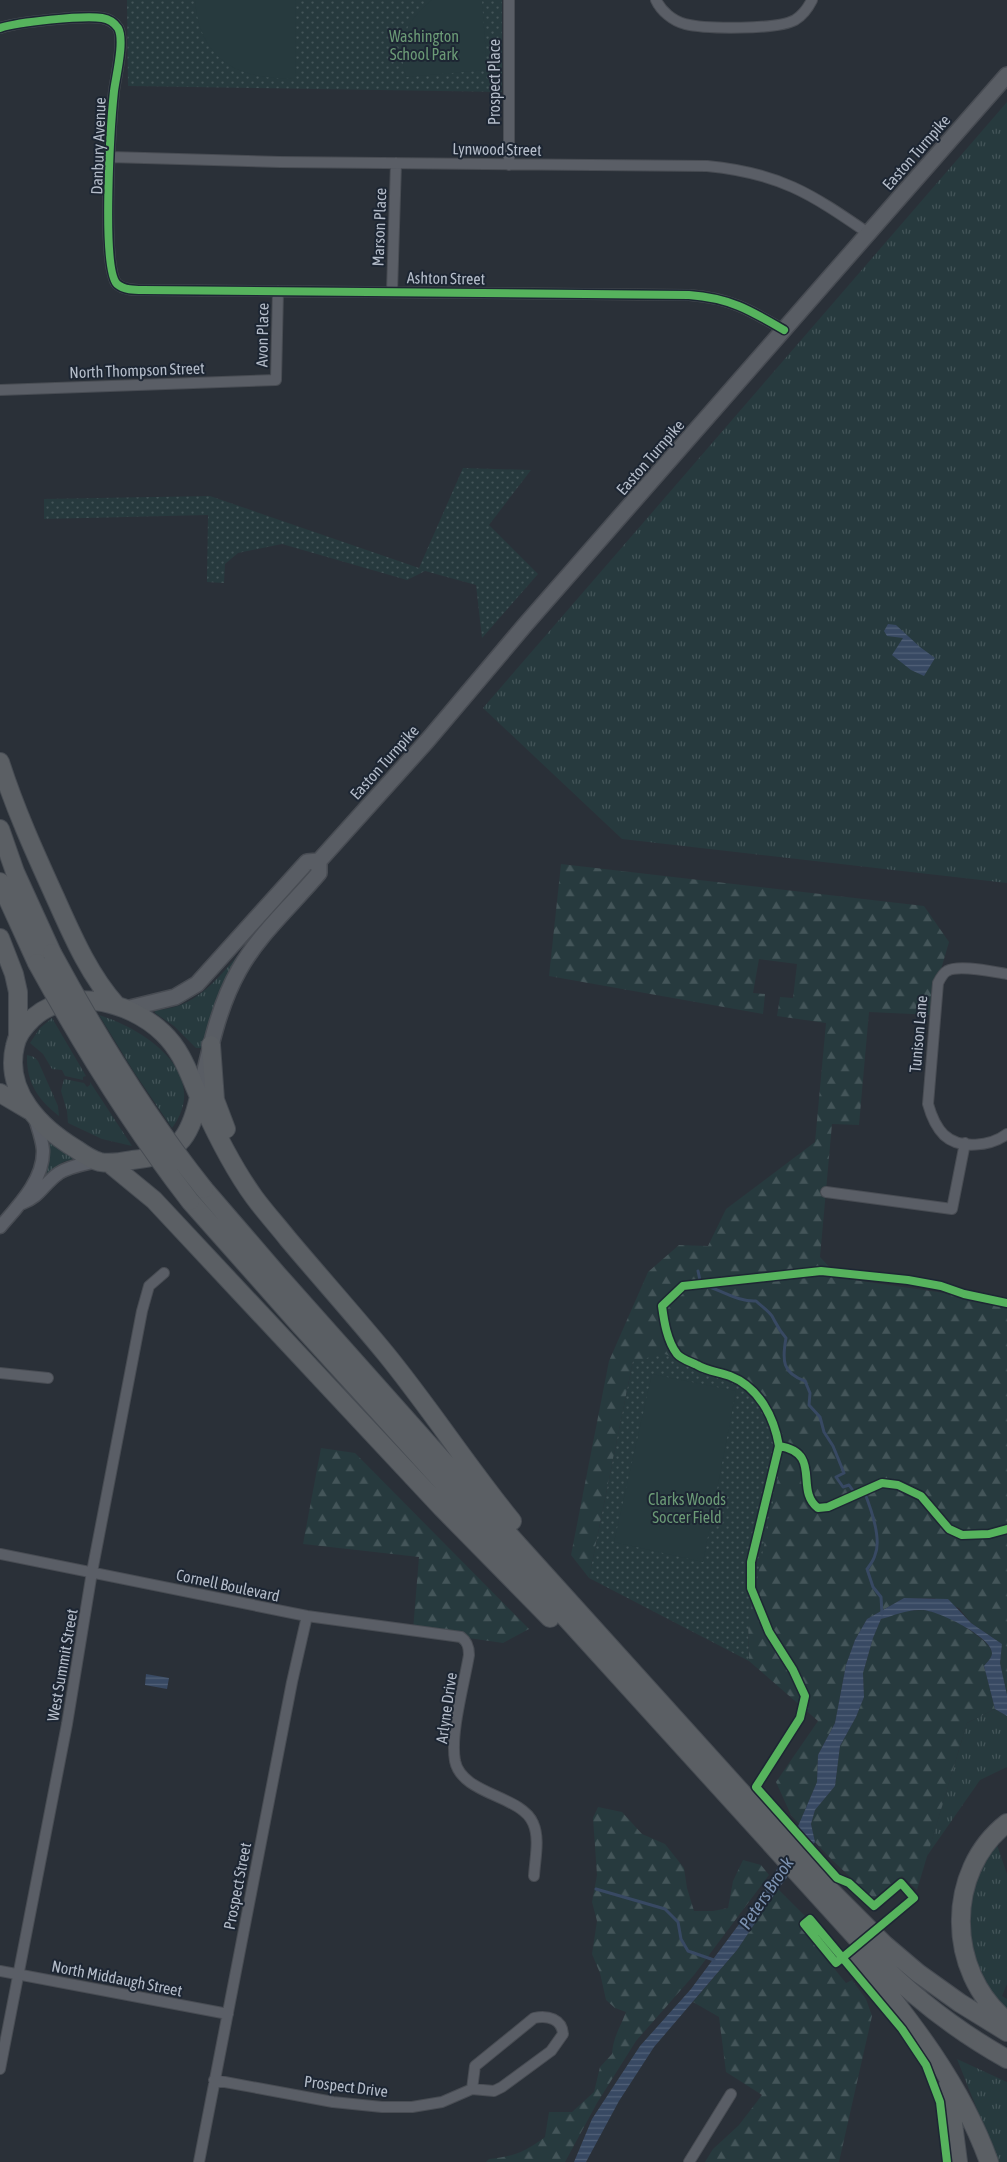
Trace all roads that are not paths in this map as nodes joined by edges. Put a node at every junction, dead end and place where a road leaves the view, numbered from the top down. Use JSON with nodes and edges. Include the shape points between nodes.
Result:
{"nodes":[{"id":1,"x":509,"y":0,"type":"edge"},
{"id":2,"x":656,"y":0,"type":"edge"},
{"id":3,"x":812,"y":0,"type":"edge"},
{"id":4,"x":2,"y":25,"type":"edge"},
{"id":5,"x":1007,"y":75,"type":"edge"},
{"id":6,"x":110,"y":157,"type":"junction"},
{"id":7,"x":396,"y":163,"type":"junction"},
{"id":8,"x":509,"y":165,"type":"junction"},
{"id":9,"x":868,"y":232,"type":"junction"},
{"id":10,"x":111,"y":269,"type":"joint"},
{"id":11,"x":278,"y":290,"type":"junction"},
{"id":12,"x":392,"y":292,"type":"junction"},
{"id":13,"x":784,"y":330,"type":"junction"},
{"id":14,"x":276,"y":380,"type":"joint"},
{"id":15,"x":0,"y":390,"type":"edge"},
{"id":16,"x":0,"y":762,"type":"edge"},
{"id":17,"x":0,"y":829,"type":"edge"},
{"id":18,"x":319,"y":861,"type":"junction"},
{"id":19,"x":0,"y":882,"type":"edge"},
{"id":20,"x":0,"y":938,"type":"edge"},
{"id":21,"x":1007,"y":974,"type":"edge"},
{"id":22,"x":122,"y":1008,"type":"junction"},
{"id":23,"x":18,"y":1037,"type":"junction"},
{"id":24,"x":211,"y":1046,"type":"junction"},
{"id":25,"x":0,"y":1054,"type":"edge"},
{"id":26,"x":0,"y":1093,"type":"edge"},
{"id":27,"x":199,"y":1097,"type":"junction"},
{"id":28,"x":32,"y":1113,"type":"junction"},
{"id":29,"x":1007,"y":1134,"type":"edge"},
{"id":30,"x":966,"y":1143,"type":"junction"},
{"id":31,"x":103,"y":1162,"type":"junction"},
{"id":32,"x":826,"y":1192,"type":"dead end"},
{"id":33,"x":22,"y":1203,"type":"junction"},
{"id":34,"x":0,"y":1227,"type":"edge"},
{"id":35,"x":310,"y":1264,"type":"junction"},
{"id":36,"x":164,"y":1273,"type":"dead end"},
{"id":37,"x":0,"y":1373,"type":"edge"},
{"id":38,"x":48,"y":1378,"type":"dead end"},
{"id":39,"x":0,"y":1554,"type":"edge"},
{"id":40,"x":92,"y":1572,"type":"junction"},
{"id":41,"x":546,"y":1575,"type":"junction"},
{"id":42,"x":307,"y":1616,"type":"junction"},
{"id":43,"x":451,"y":1634,"type":"joint"},
{"id":44,"x":633,"y":1692,"type":"junction"},
{"id":45,"x":1007,"y":1823,"type":"edge"},
{"id":46,"x":770,"y":1833,"type":"junction"},
{"id":47,"x":534,"y":1876,"type":"dead end"},
{"id":48,"x":824,"y":1894,"type":"junction"},
{"id":49,"x":0,"y":1971,"type":"edge"},
{"id":50,"x":19,"y":1974,"type":"junction"},
{"id":51,"x":228,"y":2014,"type":"junction"},
{"id":52,"x":1007,"y":2021,"type":"edge"},
{"id":53,"x":1007,"y":2032,"type":"edge"},
{"id":54,"x":1007,"y":2059,"type":"edge"},
{"id":55,"x":0,"y":2069,"type":"edge"},
{"id":56,"x":945,"y":2073,"type":"junction"},
{"id":57,"x":214,"y":2080,"type":"junction"},
{"id":58,"x":472,"y":2089,"type":"junction"},
{"id":59,"x":731,"y":2094,"type":"dead end"},
{"id":60,"x":199,"y":2162,"type":"edge"},
{"id":61,"x":689,"y":2162,"type":"edge"},
{"id":62,"x":958,"y":2162,"type":"edge"},
{"id":63,"x":990,"y":2162,"type":"edge"}],
"edges":[{"from":1,"to":8,"type":"street","name":"Prospect Place"},
{"from":2,"to":3,"type":"street","via":[[669,16],[683,24],[762,26],[794,20],[806,11]]},
{"from":4,"to":6,"type":"street","name":"Danbury Avenue","via":[[95,17],[110,20],[117,26],[121,36]]},
{"from":5,"to":9,"type":"main road","name":"Easton Turnpike"},
{"from":6,"to":7,"type":"street","name":"Lynwood Street"},
{"from":6,"to":10,"type":"street","name":"Danbury Avenue"},
{"from":7,"to":8,"type":"street","name":"Lynwood Street"},
{"from":7,"to":12,"type":"street","name":"Marson Place"},
{"from":8,"to":9,"type":"street","name":"Lynwood Street","via":[[737,169],[793,186]]},
{"from":9,"to":13,"type":"main road","name":"Easton Turnpike"},
{"from":10,"to":11,"type":"street","name":"Ashton Street","via":[[118,284],[132,289]]},
{"from":11,"to":12,"type":"street","name":"Ashton Street"},
{"from":11,"to":14,"type":"street","name":"Avon Place"},
{"from":12,"to":13,"type":"street","name":"Ashton Street","via":[[714,297],[736,303]]},
{"from":13,"to":18,"type":"main road","name":"Easton Turnpike"},
{"from":14,"to":15,"type":"street","name":"North Thompson Street"},
{"from":16,"to":22,"type":"highway","via":[[29,841],[73,936],[98,982]]},
{"from":17,"to":41,"type":"highway","bridge":true,"via":[[15,872],[52,953],[90,1024],[158,1129],[204,1189],[278,1275]]},
{"from":18,"to":22,"type":"main road","name":"Easton Turnpike","via":[[307,862],[197,984],[174,997]]},
{"from":18,"to":24,"type":"main road","name":"Easton Turnpike","via":[[319,873],[239,970],[225,998]]},
{"from":19,"to":44,"type":"highway","bridge":true,"via":[[37,964],[110,1089],[160,1163],[312,1339]]},
{"from":20,"to":23,"type":"highway","via":[[18,992]]},
{"from":21,"to":30,"type":"street","name":"Tunison Lane","via":[[958,968],[947,971],[938,983],[928,1104],[934,1122],[945,1136]]},
{"from":22,"to":23,"type":"highway","via":[[88,1000],[61,1002],[40,1012]]},
{"from":22,"to":27,"type":"highway","via":[[149,1022],[173,1044]]},
{"from":23,"to":25,"type":"highway"},
{"from":23,"to":28,"type":"highway","via":[[14,1071]]},
{"from":24,"to":27,"type":"main road","name":"Easton Turnpike"},
{"from":24,"to":35,"type":"highway","via":[[215,1100],[224,1125],[246,1166],[305,1246]]},
{"from":26,"to":28,"type":"highway"},
{"from":27,"to":31,"type":"highway","via":[[190,1126],[176,1146],[166,1153]]},
{"from":27,"to":35,"type":"highway","via":[[228,1156],[255,1199]]},
{"from":28,"to":31,"type":"highway","via":[[55,1136]]},
{"from":28,"to":33,"type":"street","via":[[41,1142],[42,1160]]},
{"from":29,"to":30,"type":"street","name":"Tunison Lane","via":[[990,1143]]},
{"from":30,"to":32,"type":"street","via":[[952,1209]]},
{"from":31,"to":33,"type":"street","via":[[75,1166],[59,1173],[33,1198]]},
{"from":31,"to":44,"type":"highway","via":[[154,1200],[442,1508],[607,1676]]},
{"from":33,"to":34,"type":"street"},
{"from":35,"to":41,"type":"highway","via":[[388,1356],[503,1510],[542,1556]]},
{"from":36,"to":40,"type":"street","name":"West Summit Street","via":[[149,1286],[142,1311]]},
{"from":37,"to":38,"type":"street"},
{"from":39,"to":40,"type":"street","name":"Cornell Boulevard"},
{"from":40,"to":42,"type":"street","name":"Cornell Boulevard"},
{"from":40,"to":50,"type":"street","name":"West Summit Street","via":[[67,1724]]},
{"from":41,"to":46,"type":"highway"},
{"from":42,"to":43,"type":"street","name":"Cornell Boulevard"},
{"from":42,"to":51,"type":"street","name":"Prospect Street"},
{"from":43,"to":47,"type":"street","name":"Arlyne Drive","via":[[465,1640],[469,1648],[454,1743],[455,1763],[476,1786],[528,1815],[536,1830]]},
{"from":44,"to":46,"type":"highway"},
{"from":45,"to":52,"type":"highway","via":[[990,1838],[969,1873],[962,1896],[960,1921],[964,1954],[974,1978],[989,2002]]},
{"from":46,"to":48,"type":"highway"},
{"from":48,"to":53,"type":"highway","via":[[918,1973]]},
{"from":48,"to":54,"type":"highway","via":[[902,1985],[951,2024]]},
{"from":48,"to":56,"type":"highway","via":[[857,1954],[909,2020]]},
{"from":49,"to":50,"type":"street","name":"North Middaugh Street"},
{"from":50,"to":51,"type":"street","name":"North Middaugh Street"},
{"from":50,"to":55,"type":"street","name":"West Summit Street"},
{"from":51,"to":57,"type":"street","name":"Prospect Street"},
{"from":56,"to":62,"type":"highway"},
{"from":56,"to":63,"type":"highway","via":[[959,2093]]},
{"from":57,"to":58,"type":"street","name":"Prospect Drive","via":[[333,2102],[382,2107],[442,2102]]},
{"from":57,"to":60,"type":"street","name":"Prospect Street"},
{"from":58,"to":58,"type":"street","name":"Prospect Drive","via":[[494,2091],[551,2051],[561,2040],[560,2024],[555,2019],[534,2018],[475,2066]]},
{"from":59,"to":61,"type":"street"}]}
